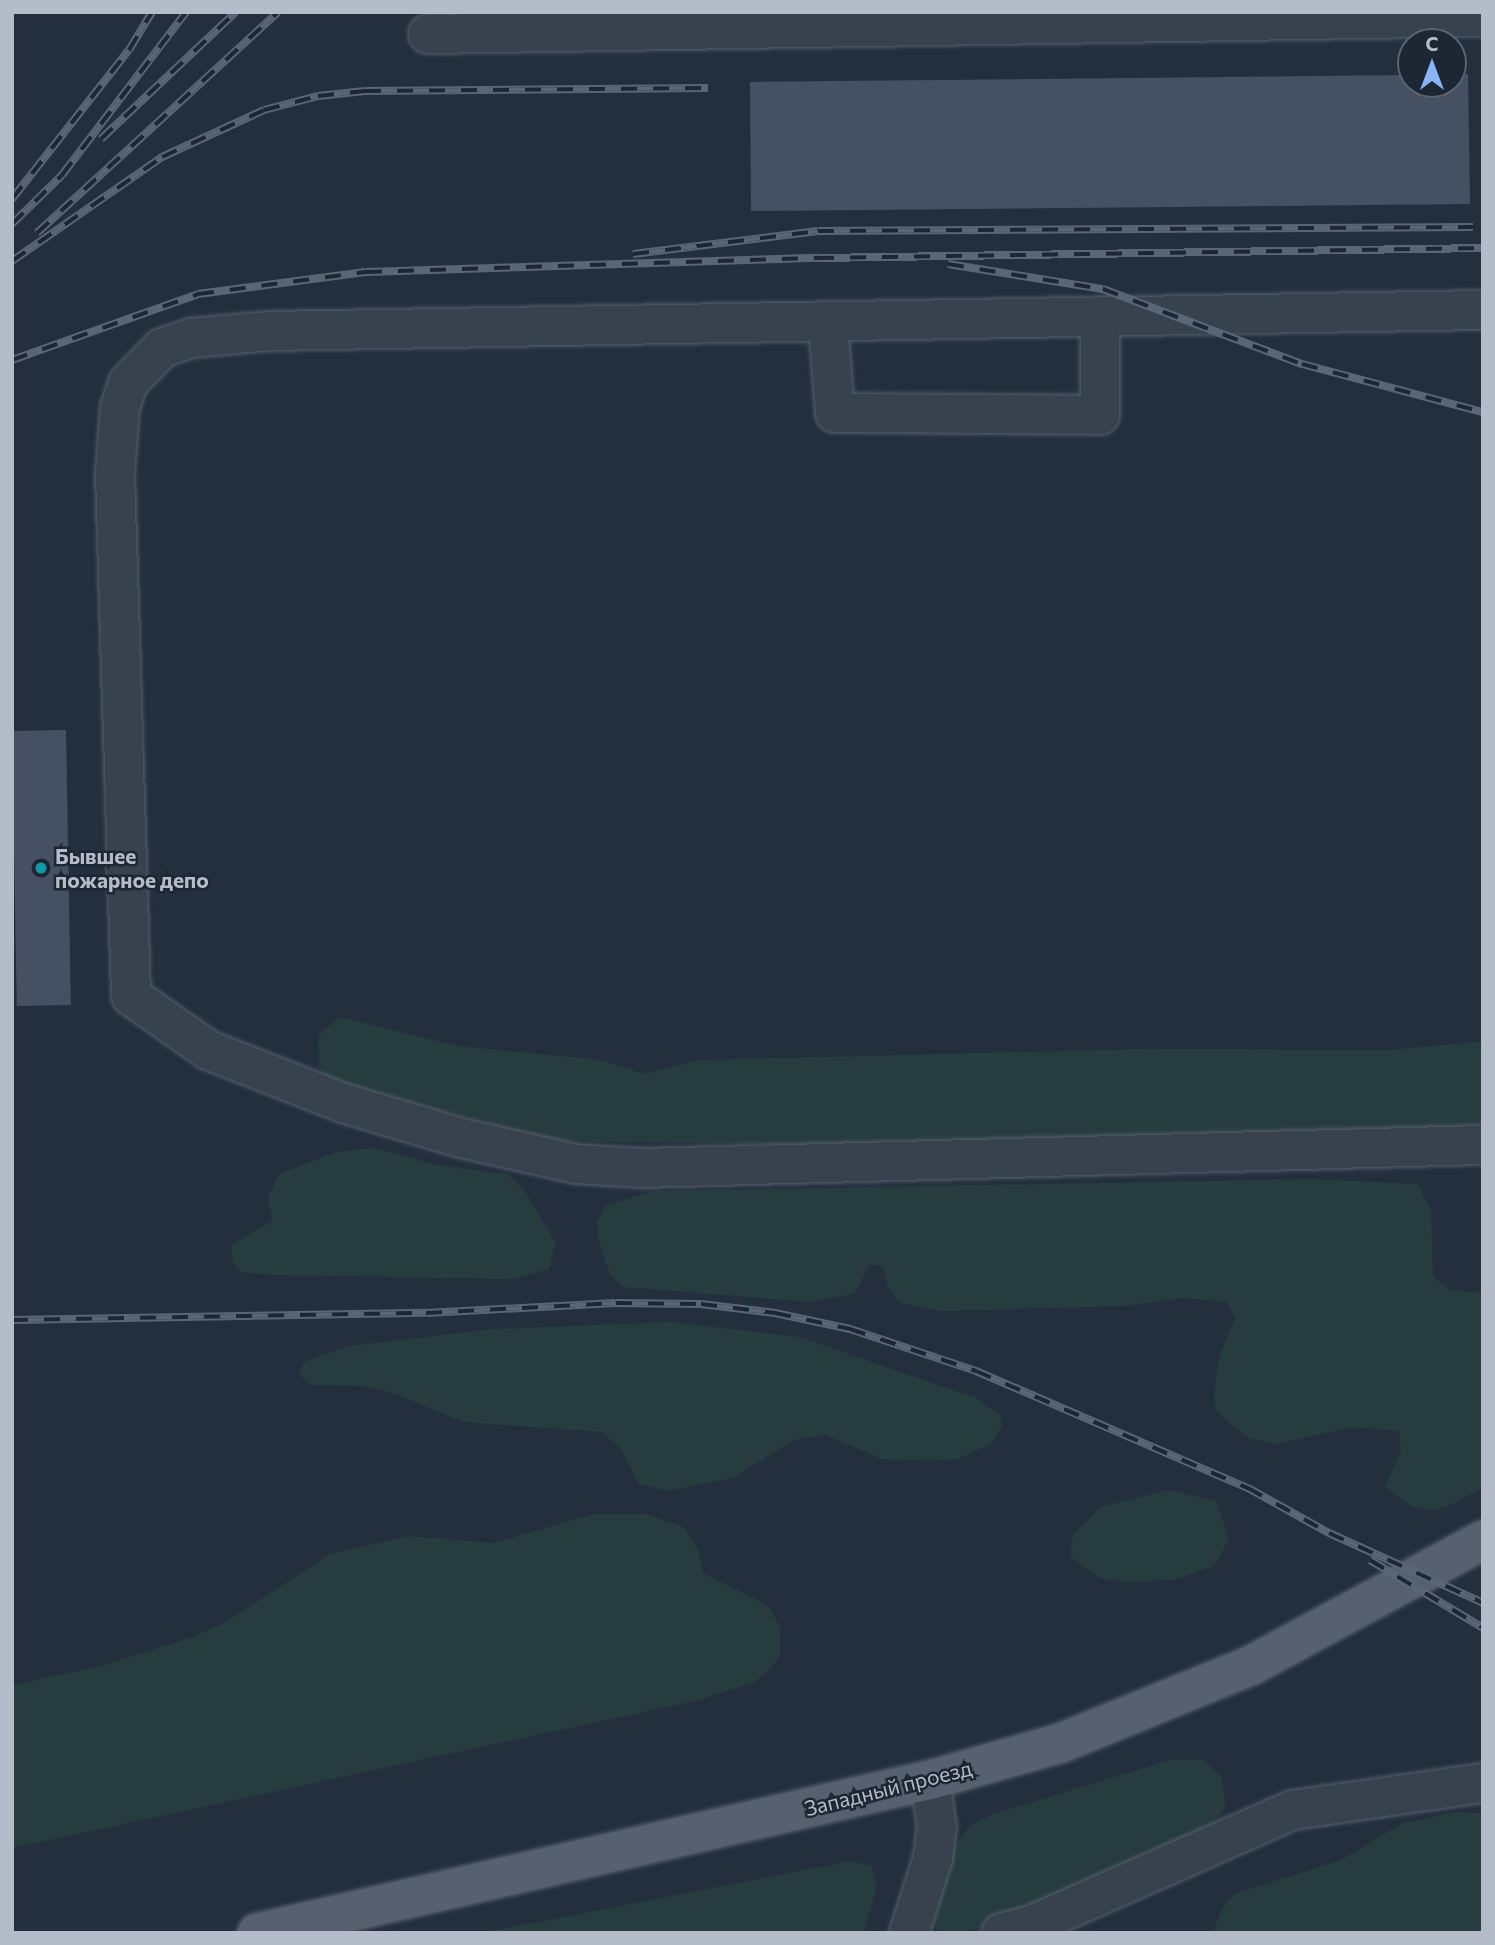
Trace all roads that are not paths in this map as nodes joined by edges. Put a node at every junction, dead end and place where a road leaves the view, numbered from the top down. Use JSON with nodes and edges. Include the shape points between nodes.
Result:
{"nodes":[{"id":1,"x":1232,"y":17,"type":"edge"},
{"id":2,"x":1483,"y":18,"type":"edge"},
{"id":3,"x":428,"y":34,"type":"dead end"},
{"id":4,"x":1483,"y":310,"type":"edge"},
{"id":5,"x":1100,"y":316,"type":"junction"},
{"id":6,"x":828,"y":322,"type":"junction"},
{"id":7,"x":1483,"y":1145,"type":"edge"},
{"id":8,"x":1483,"y":1539,"type":"edge"},
{"id":9,"x":930,"y":1780,"type":"junction"},
{"id":10,"x":1483,"y":1783,"type":"edge"},
{"id":11,"x":257,"y":1933,"type":"edge"},
{"id":12,"x":909,"y":1933,"type":"edge"},
{"id":13,"x":1001,"y":1933,"type":"edge"}],
"edges":[{"from":1,"to":2,"type":"lane"},
{"from":1,"to":3,"type":"lane"},
{"from":4,"to":5,"type":"lane"},
{"from":5,"to":6,"type":"lane"},
{"from":5,"to":6,"type":"lane","via":[[1100,415],[835,413]]},
{"from":6,"to":7,"type":"lane","via":[[270,331],[191,338],[162,348],[141,364],[120,407],[114,474],[131,996],[208,1050],[343,1103],[461,1138],[576,1164],[643,1168]]},
{"from":8,"to":9,"type":"main road","name":"Западный проезд","via":[[1252,1665],[1164,1704],[1061,1743]]},
{"from":9,"to":11,"type":"main road","name":"Западный проезд"},
{"from":9,"to":12,"type":"lane","via":[[937,1827],[933,1858]]},
{"from":10,"to":13,"type":"lane","via":[[1293,1810],[1032,1925]]}]}
